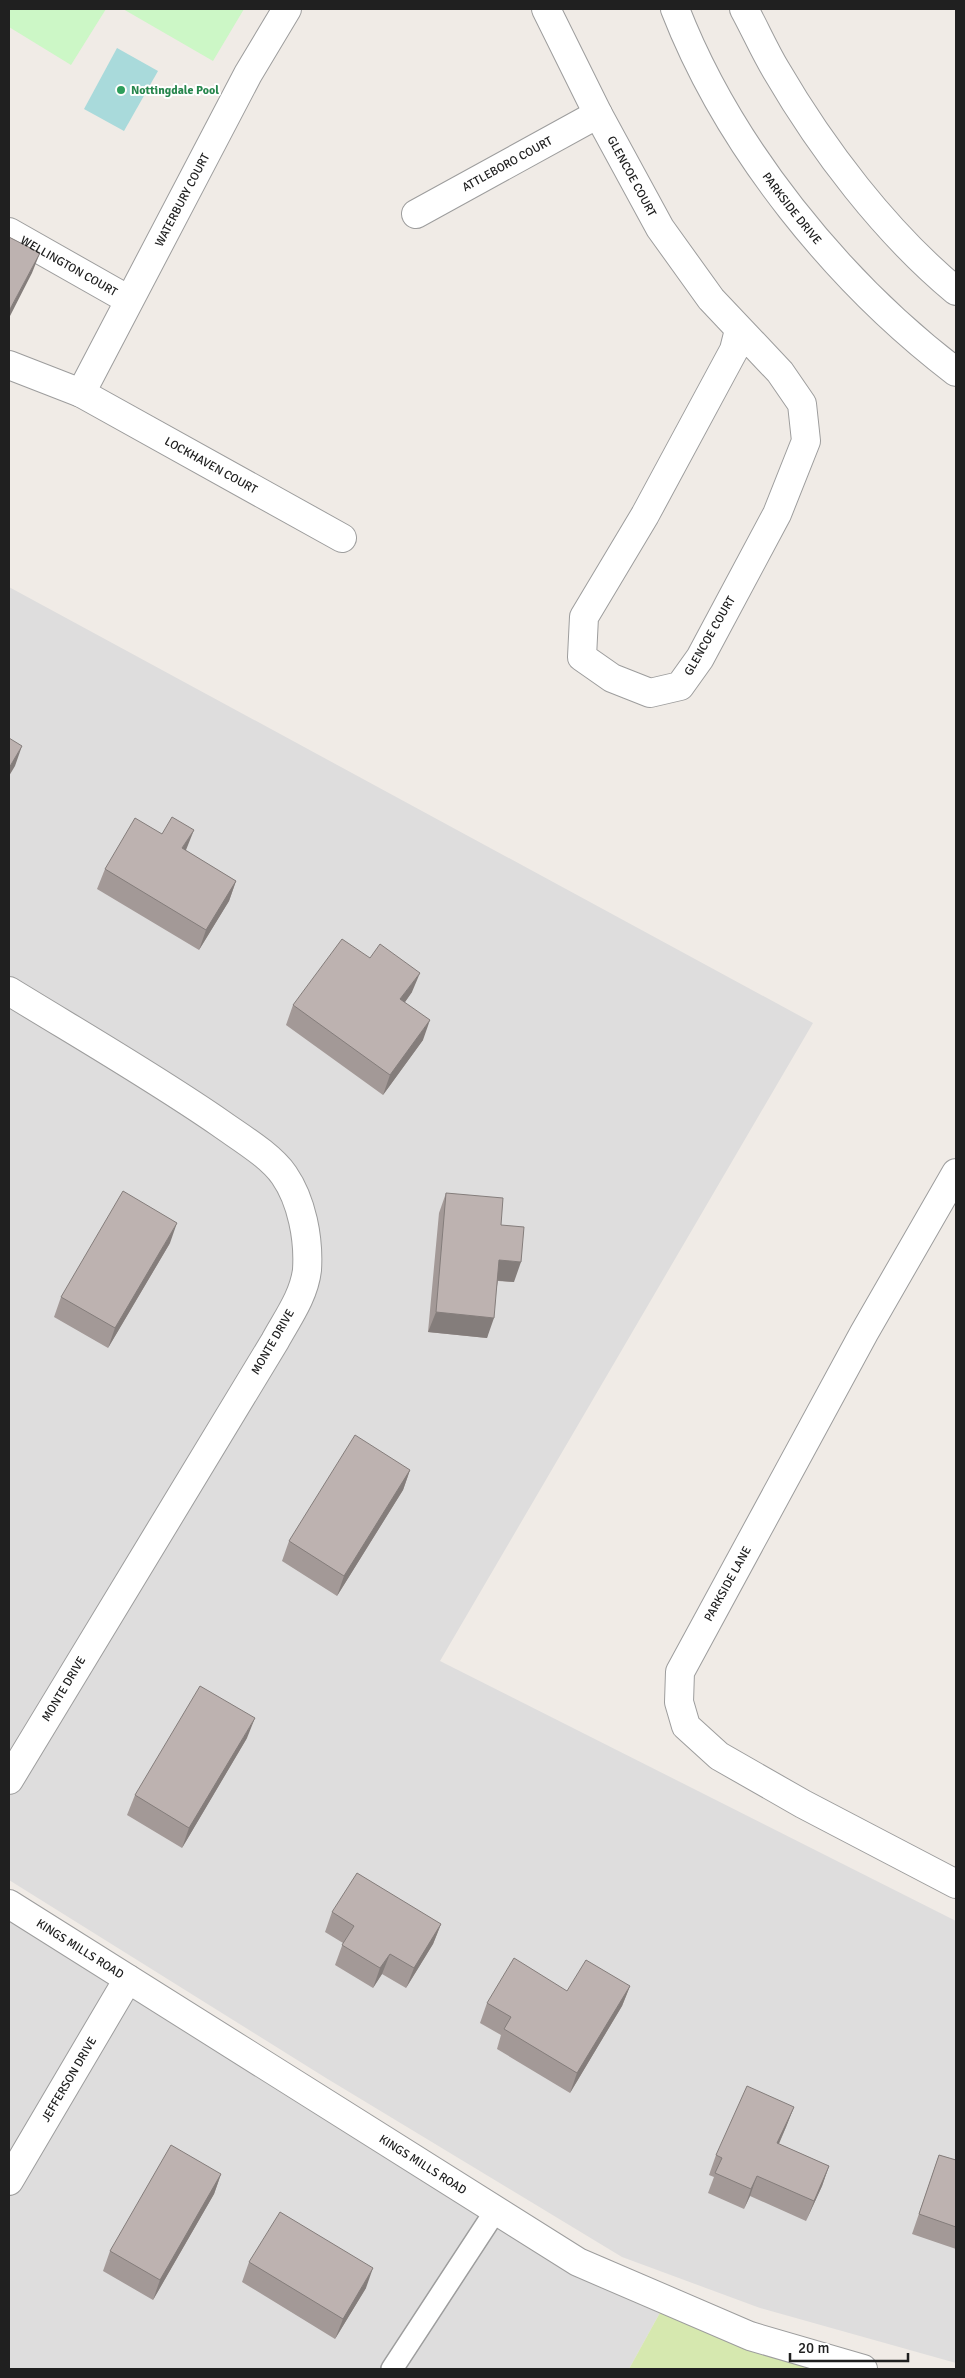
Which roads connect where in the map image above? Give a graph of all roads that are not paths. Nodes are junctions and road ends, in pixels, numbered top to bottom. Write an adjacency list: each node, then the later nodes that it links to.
1 (287, 9): 9 (street, WATERBURY COURT)
2 (546, 9): 5 (street, GLENCOE COURT)
3 (675, 9): 12 (street, PARKSIDE DRIVE)
4 (744, 9): 8 (street)
5 (598, 114): 6 (street, ATTLEBORO COURT); 10 (street, GLENCOE COURT)
6 (416, 214)
7 (9, 232): 9 (street, WELLINGTON COURT)
8 (956, 291)
9 (129, 300): 13 (street, WATERBURY COURT)
10 (739, 330): 10 (street, GLENCOE COURT)
11 (9, 365): 13 (street)
12 (956, 372)
13 (81, 393): 14 (street, LOCKHAVEN COURT)
14 (342, 538)
15 (9, 991): 17 (street, MONTE DRIVE)
16 (956, 1173): 18 (street, PARKSIDE LANE)
17 (9, 1780)
18 (956, 1884)
19 (9, 1904): 20 (street, KINGS MILLS ROAD)
20 (128, 1979): 21 (street, JEFFERSON DRIVE); 22 (street, KINGS MILLS ROAD)
21 (9, 2181)
22 (496, 2210): 23 (lane); 24 (street, KINGS MILLS ROAD)
23 (392, 2369)
24 (863, 2369)

